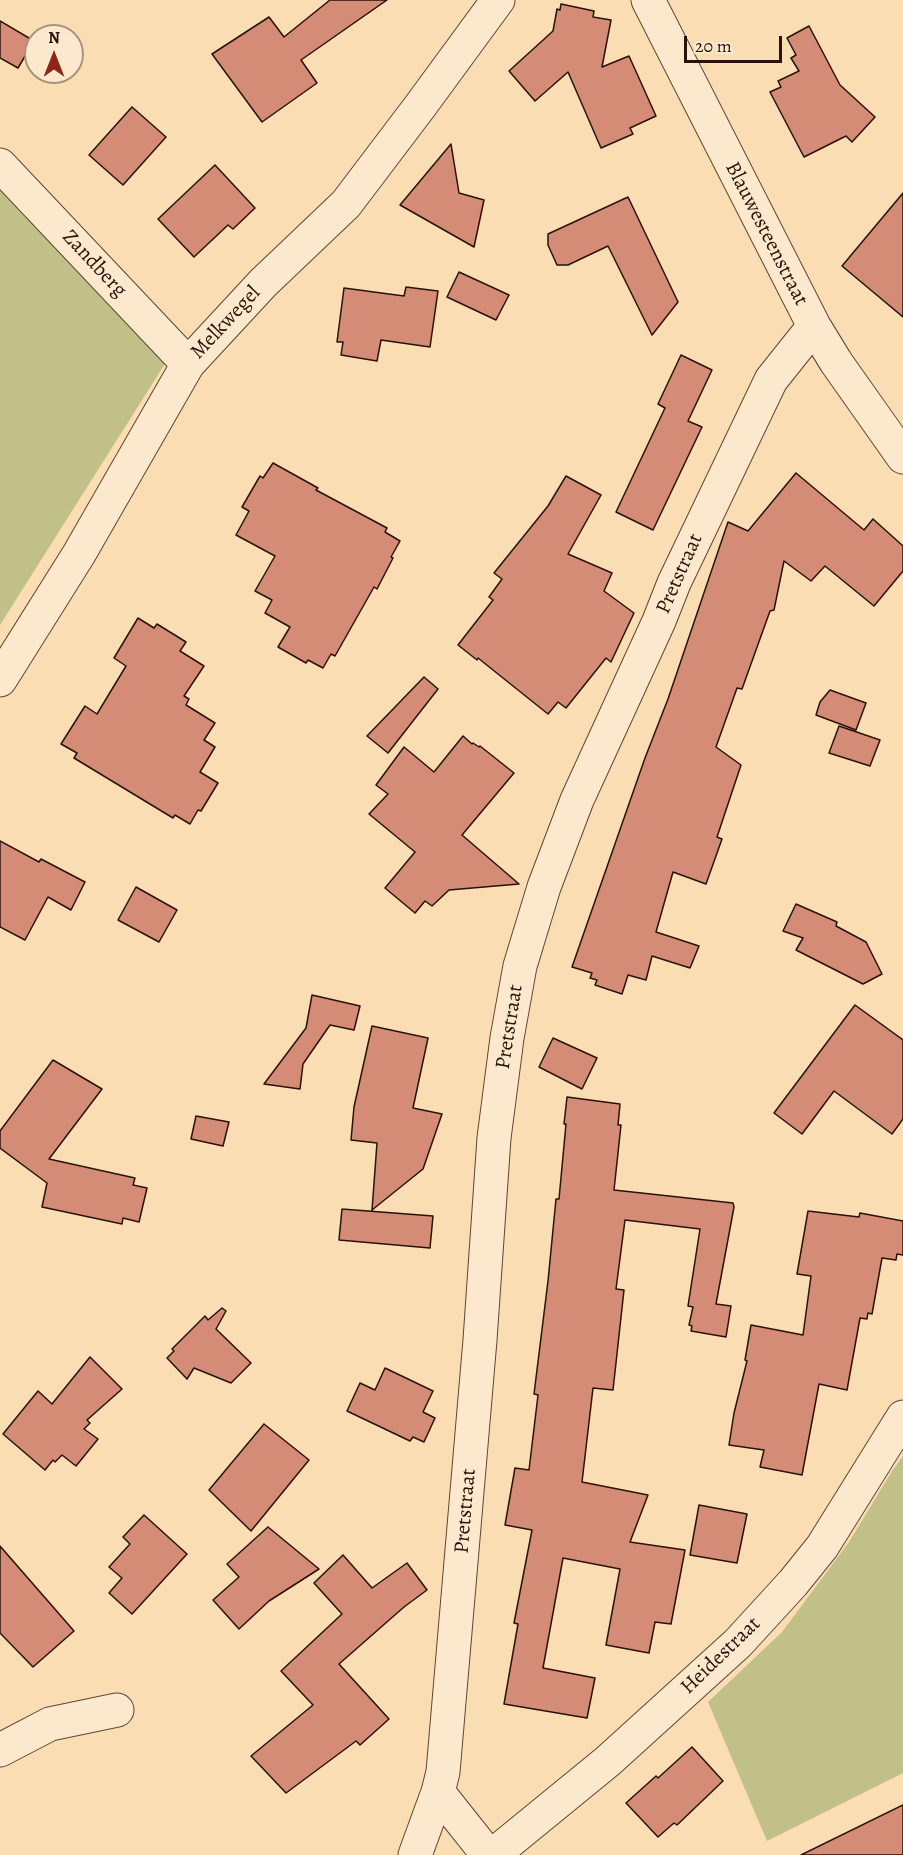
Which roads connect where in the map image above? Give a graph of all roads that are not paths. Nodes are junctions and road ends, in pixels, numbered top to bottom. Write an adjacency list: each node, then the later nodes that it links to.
1 (498, 0): 5 (street, Melkwegel)
2 (648, 0): 4 (street, Blauwesteenstraat)
3 (0, 165): 5 (street, Zandberg)
4 (814, 326): 6 (street, Blauwesteenstraat); 11 (street, Pretstraat)
5 (188, 364): 7 (street, Melkwegel)
6 (903, 457)
7 (0, 680)
8 (903, 1417): 14 (street, Heidestraat)
9 (117, 1710): 10 (street)
10 (0, 1750)
11 (438, 1792): 12 (street, Pretstraat); 13 (street)
12 (415, 1855)
13 (488, 1855)
14 (492, 1855)

